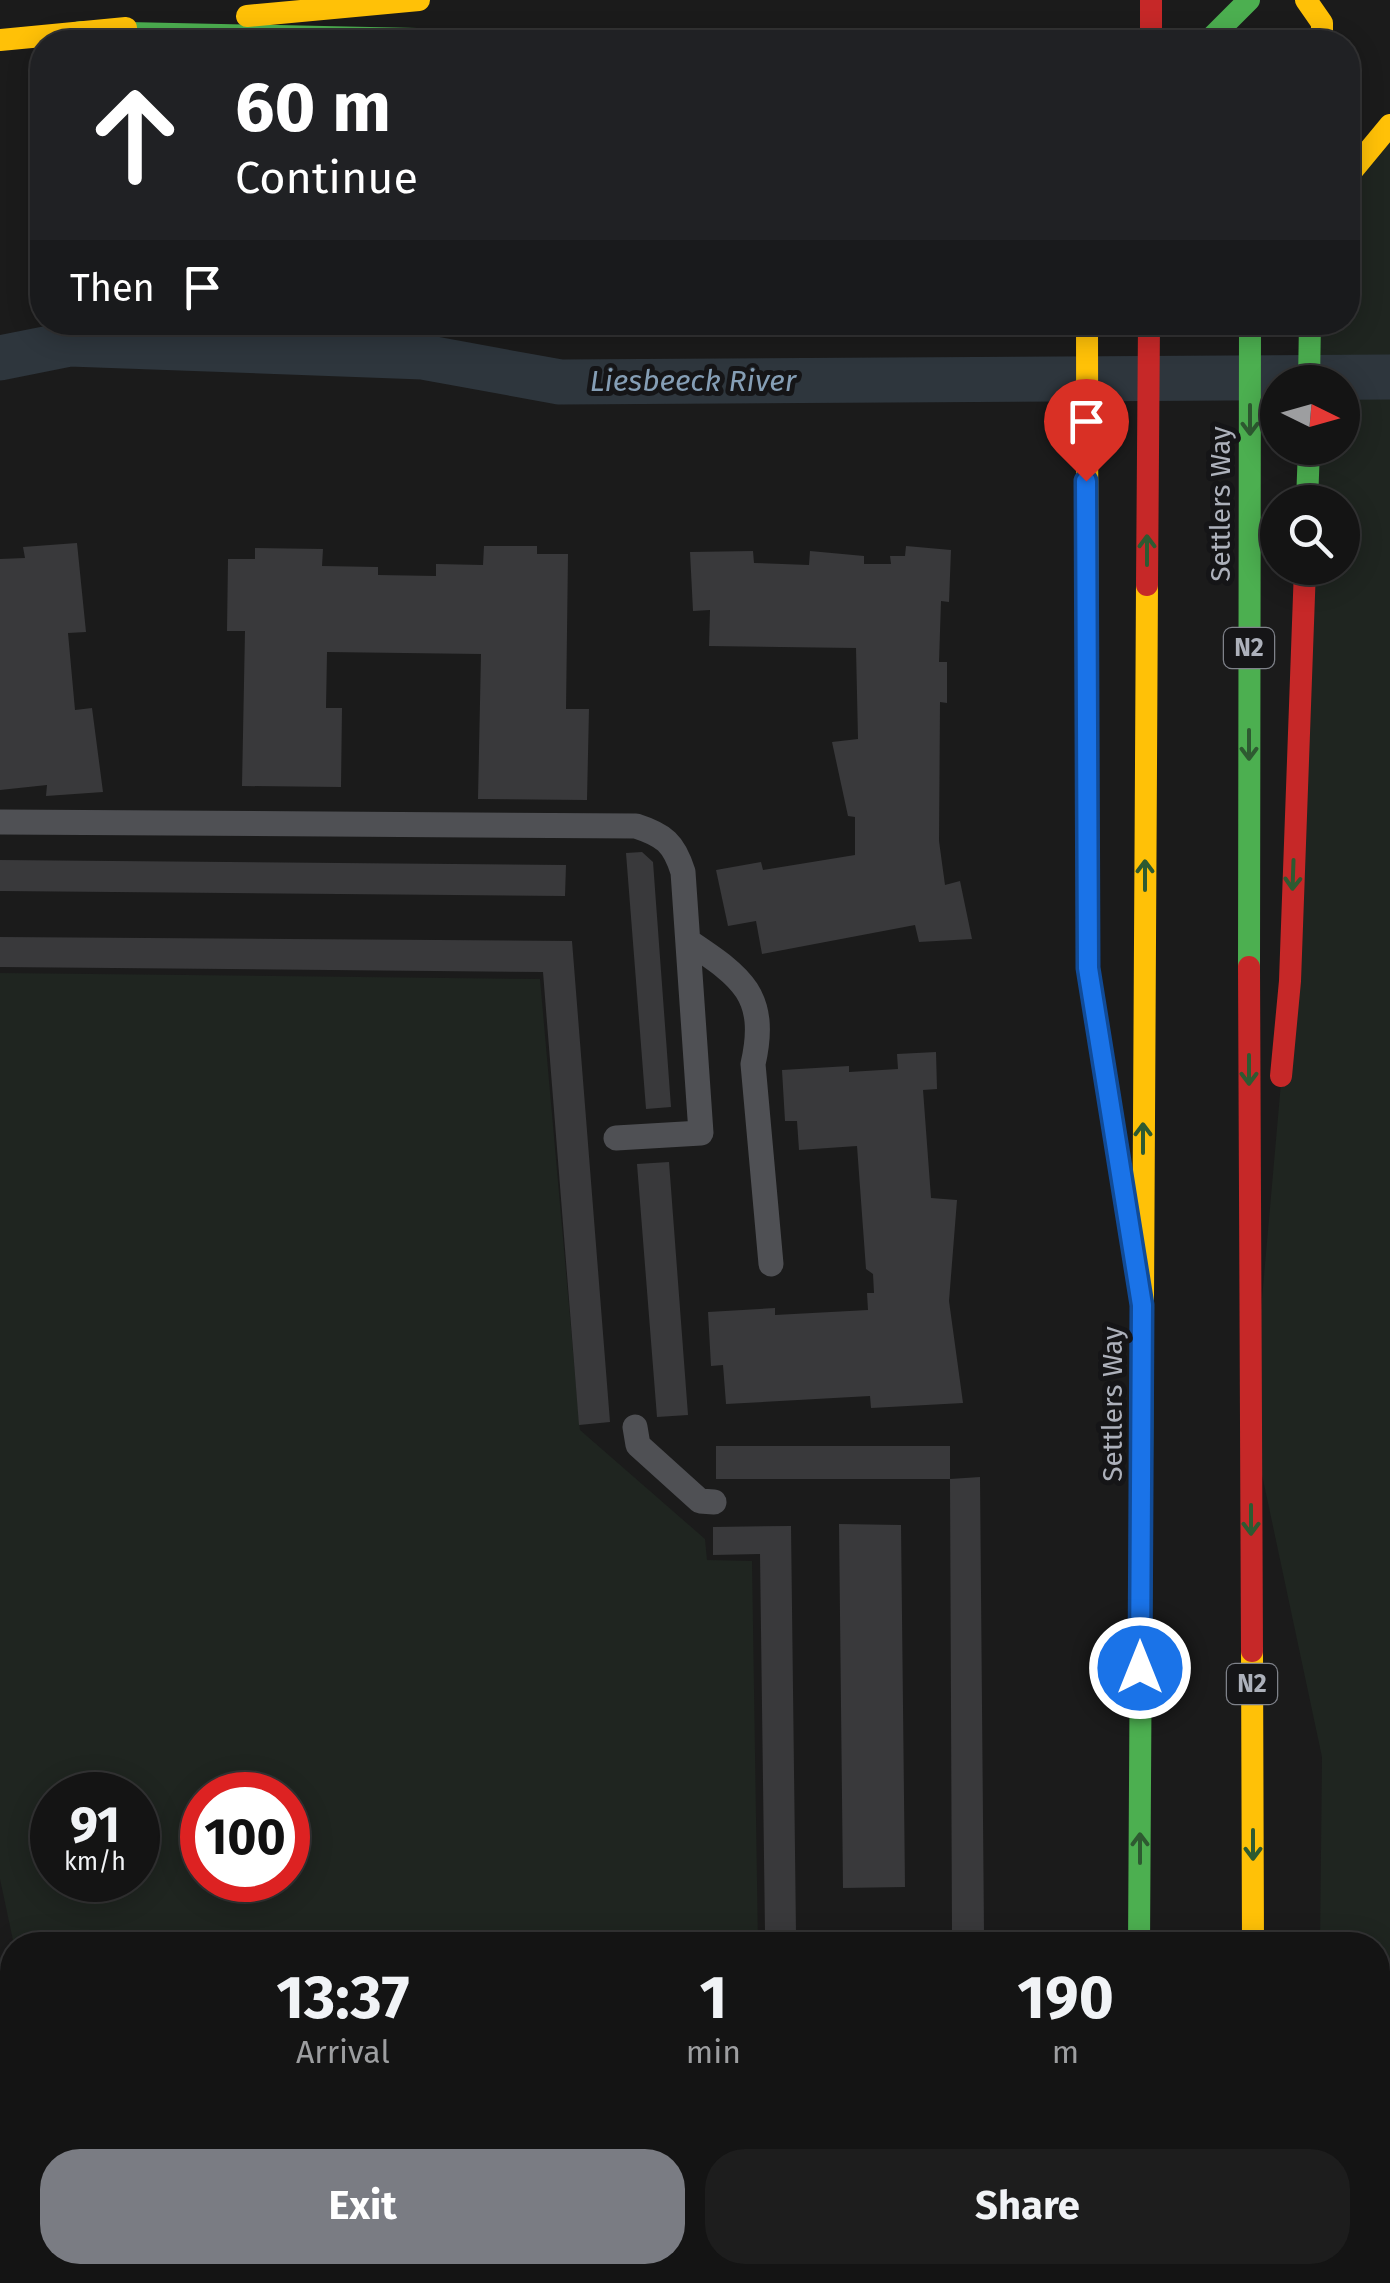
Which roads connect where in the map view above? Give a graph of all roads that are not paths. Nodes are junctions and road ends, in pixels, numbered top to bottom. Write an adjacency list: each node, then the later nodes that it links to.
1 (419, 0): 6 (main road)
2 (1151, 0): 7 (main road)
3 (1250, 0): 5 (main road); 8 (main road)
4 (1306, 0): 9 (main road)
5 (1250, 28)
6 (101, 30)
7 (1151, 30)
8 (1219, 30)
9 (1322, 30)
10 (30, 37): 11 (main road)
11 (0, 40)
12 (1390, 125): 13 (main road)
13 (1360, 162)
14 (1087, 335): 26 (main road)
15 (1149, 335): 26 (main road, Settlers Way, one-way to 15)
16 (1250, 335): 27 (main road, Settlers Way / N2, one-way to 27)
17 (1310, 335): 18 (main road)
18 (1310, 365)
19 (1303, 585): 22 (main road, one-way to 22)
20 (0, 822): 21 (lane)
21 (688, 941): 23 (lane); 25 (lane)
22 (1280, 1096)
23 (616, 1138)
24 (1273, 1173): 27 (main road)
25 (772, 1264)
26 (1142, 1305): 30 (main road, Settlers Way, one-way to 26)
27 (1251, 1423): 31 (main road, Settlers Way / N2, one-way to 31)
28 (635, 1426): 29 (lane)
29 (714, 1502)
30 (1139, 1932)
31 (1253, 1932)

